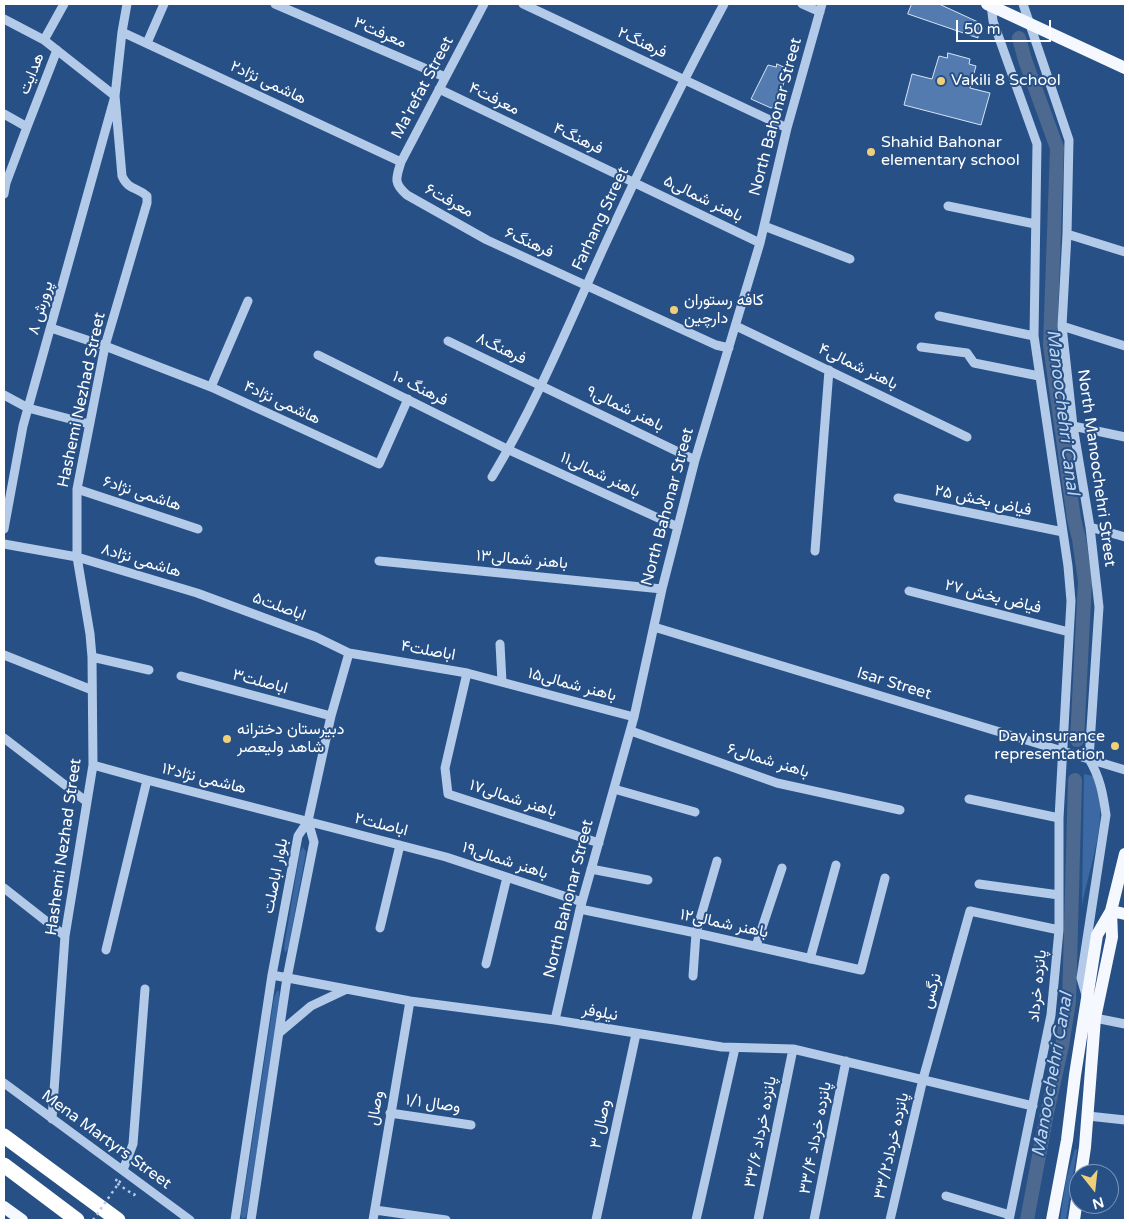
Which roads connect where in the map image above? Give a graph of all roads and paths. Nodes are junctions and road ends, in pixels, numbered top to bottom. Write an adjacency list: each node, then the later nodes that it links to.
1 (64, 4): 15 (street)
2 (128, 4): 14 (street, Hashemi Nezhad Street)
3 (164, 4): 16 (street)
4 (275, 4): 19 (street, معرفت۳)
5 (484, 4): 19 (street, Ma'refat Street)
6 (523, 4): 20 (street, فرهنگ۲)
7 (724, 4): 20 (street, Farhang Street)
8 (802, 4): 11 (street)
9 (990, 4): 13 (main road); 33 (street)
10 (1023, 4): 13 (street, North Manoochehri Street)
11 (821, 8): 25 (street, North Bahonar Street)
12 (4, 19): 15 (street)
13 (1028, 22): 18 (main road); 35 (street, North Manoochehri Street)
14 (122, 32): 16 (street, هاشمی نژاد۲); 22 (street, Hashemi Nezhad Street)
15 (44, 40): 17 (street)
16 (147, 44): 27 (street, هاشمی نژاد۲)
17 (57, 50): 22 (street); 24 (street, هدایت)
18 (1125, 68)
19 (446, 78): 21 (street, Ma'refat Street)
20 (684, 79): 25 (street, فرهنگ۲); 29 (street, Farhang Street)
21 (439, 89): 26 (street, معرفت۴); 27 (street, Ma'refat Street)
22 (115, 96): 45 (street, پرورش ۸); 48 (street, Hashemi Nezhad Street)
23 (4, 114): 24 (street)
24 (26, 127): 28 (street, هدایت)
25 (787, 128): 34 (street, North Bahonar Street)
26 (536, 136): 29 (street, فرهنگ۴)
27 (401, 162): 30 (street, Ma'refat Street)
28 (5, 182): 31 (street, هدایت)
29 (634, 182): 37 (street, باهنر شمالی۵); 40 (street, Farhang Street)
30 (398, 188): 36 (street, معرفت۶)
31 (4, 194)
32 (948, 206): 33 (street)
33 (1035, 224): 46 (street)
34 (764, 226): 37 (street, North Bahonar Street); 39 (street)
35 (1067, 234): 38 (street); 44 (street, North Manoochehri Street)
36 (487, 240): 40 (street, فرهنگ۶)
37 (760, 244): 43 (street, North Bahonar Street)
38 (1125, 252)
39 (850, 259)
40 (586, 286): 51 (street, فرهنگ۶); 55 (street, Farhang Street)
41 (248, 301): 56 (street)
42 (939, 316): 46 (street)
43 (736, 326): 51 (street, North Bahonar Street); 53 (street, باهنر شمالی۴)
44 (1062, 326): 49 (street); 61 (street, North Manoochehri Street)
45 (51, 328): 48 (street, هاشمی نژاد۴); 59 (street, پرورش ۸)
46 (1034, 336): 54 (street)
47 (448, 341): 55 (street, فرهنگ۸)
48 (105, 346): 56 (street, هاشمی نژاد۴); 60 (street, Hashemi Nezhad Street)
49 (1125, 346)
50 (921, 347): 54 (street)
51 (729, 348): 65 (street, North Bahonar Street)
52 (318, 355): 58 (street, فرهنگ ۱۰)
53 (829, 370): 62 (street, باهنر شمالی۴); 76 (street)
54 (1039, 376): 73 (street)
55 (542, 385): 64 (street, Farhang Street); 65 (street, باهنر شمالی۹)
56 (211, 387): 58 (street, هاشمی نژاد۴)
57 (4, 396): 59 (street)
58 (408, 399): 64 (street, فرهنگ ۱۰)
59 (28, 408): 60 (street); 71 (street, پرورش ۸)
60 (90, 424): 67 (street, Hashemi Nezhad Street)
61 (1073, 426): 63 (street); 70 (street, North Manoochehri Street)
62 (967, 437)
63 (1125, 437)
64 (509, 450): 66 (street, Farhang Street); 69 (street, باهنر شمالی۱۱)
65 (694, 460): 69 (street, North Bahonar Street)
66 (492, 477)
67 (77, 489): 72 (street, هاشمی نژاد۶); 77 (street, Hashemi Nezhad Street)
68 (898, 498): 73 (street, فیاض بخش ۲۵)
69 (678, 527): 79 (street, North Bahonar Street)
70 (1090, 527): 74 (street); 98 (street, North Manoochehri Street)
71 (4, 529)
72 (198, 529)
73 (1063, 532): 83 (street)
74 (1125, 537)
75 (4, 544): 77 (street, هاشمی نژاد۸)
76 (815, 551)
77 (77, 557): 81 (street, هاشمی نژاد۸); 87 (street, Hashemi Nezhad Street)
78 (379, 562): 79 (street, باهنر شمالی۱۳)
79 (662, 589): 82 (street, North Bahonar Street)
80 (909, 591): 83 (street, فیاض بخش ۲۷)
81 (197, 594): 85 (street, اباصلت۵)
82 (654, 627): 94 (street, North Bahonar Street); 97 (street, Isar Street)
83 (1069, 632): 97 (street)
84 (500, 644): 91 (street)
85 (349, 653): 89 (street, اباصلت۴); 93 (street)
86 (4, 655): 92 (street)
87 (92, 657): 88 (street); 92 (street, Hashemi Nezhad Street)
88 (150, 670)
89 (467, 674): 91 (street, اباصلت۴); 109 (street, باهنر شمالی۱۷)
90 (181, 676): 93 (street, اباصلت۳)
91 (502, 682): 94 (street, باهنر شمالی۱۵)
92 (92, 690): 99 (street, Hashemi Nezhad Street)
93 (331, 716): 108 (street)
94 (634, 718): 95 (street, North Bahonar Street)
95 (631, 731): 102 (street, North Bahonar Street); 105 (street, باهنر شمالی۶)
96 (4, 738): 104 (street)
97 (1064, 752): 98 (street, Isar Street); 107 (street, پانزده خرداد)
98 (1088, 759): 100 (street, Isar Street); 139 (street)
99 (93, 765): 101 (street, هاشمی نژاد۱۲); 104 (street, Hashemi Nezhad Street)
100 (1125, 770)
101 (147, 780): 108 (street, هاشمی نژاد۱۲); 131 (street)
102 (614, 789): 106 (street); 109 (street, North Bahonar Street)
103 (968, 799): 107 (street)
104 (87, 802): 129 (street, Hashemi Nezhad Street)
105 (900, 810)
106 (696, 812)
107 (1059, 818): 122 (street, پانزده خرداد)
108 (308, 821): 110 (street, اباصلت۲); 134 (street, بلوار اباصلت); 136 (street, بلوار اباصلت)
109 (599, 843): 116 (street, North Bahonar Street)
110 (400, 845): 112 (street, اباصلت۲); 126 (street)
111 (1125, 854): 124 (main road)
112 (446, 857): 117 (street, باهنر شمالی۱۹)
113 (717, 861): 128 (street)
114 (836, 865): 132 (street)
115 (782, 868): 130 (street)
116 (591, 869): 119 (street); 123 (street, North Bahonar Street)
117 (507, 877): 123 (street, باهنر شمالی۱۹); 133 (street)
118 (885, 878): 132 (street, باهنر شمالی۱۲)
119 (648, 880)
120 (979, 884): 122 (street)
121 (4, 888): 129 (street)
122 (1059, 895): 127 (street, پانزده خرداد)
123 (581, 906): 128 (street, باهنر شمالی۱۲); 142 (street, North Bahonar Street)
124 (1111, 911): 125 (main road); 139 (main road); 141 (main road)
125 (1125, 914)
126 (380, 928)
127 (1059, 930): 149 (street, نرگس); 151 (street, پانزده خرداد)
128 (696, 933): 130 (street, باهنر شمالی۱۲); 135 (street)
129 (65, 936): 154 (street, Hashemi Nezhad Street)
130 (756, 946): 132 (street, باهنر شمالی۱۲)
131 (106, 950)
132 (810, 959)
133 (486, 964)
134 (272, 975): 136 (street, نیلوفر); 171 (street, بلوار اباصلت)
135 (693, 976)
136 (287, 978): 137 (street, نیلوفر); 144 (street, بلوار اباصلت)
137 (348, 989): 140 (street, نیلوفر); 144 (street)
138 (145, 990): 160 (street)
139 (1087, 998): 180 (main road)
140 (410, 1000): 142 (street, نیلوفر); 152 (street, وصال)
141 (1096, 1018): 143 (street); 153 (main road)
142 (555, 1020): 145 (street, نیلوفر)
143 (1125, 1024)
144 (279, 1033): 172 (street, بلوار اباصلت)
145 (636, 1034): 146 (street, نیلوفر); 175 (street, وصال ۳)
146 (735, 1048): 147 (street, نیلوفر); 176 (street)
147 (793, 1049): 148 (street, نیلوفر); 177 (street, پانزده خرداد ۳۳/۶)
148 (846, 1062): 149 (street, نیلوفر); 178 (street, پانزده خرداد ۳۳/۴)
149 (922, 1079): 151 (street, نیلوفر); 179 (street, پانزده خرداد۳۳/۲)
150 (4, 1083): 154 (street, Mena Martyrs Street)
151 (1033, 1106): 165 (street, پانزده خرداد)
152 (390, 1113): 156 (street, وصال ۱/۱); 164 (street, وصال)
153 (1088, 1116): 155 (street); 158 (main road)
154 (52, 1119): 160 (street, Mena Martyrs Street)
155 (1125, 1120)
156 (472, 1125)
157 (4, 1136): 169 (highway)
158 (1082, 1164)
159 (4, 1166): 167 (highway)
160 (123, 1170): 170 (street, Mena Martyrs Street)
161 (121, 1180): 168 (path, bridge)
162 (946, 1196): 165 (street)
163 (4, 1208): 166 (main road)
164 (375, 1210): 173 (street, وصال); 174 (street)
165 (1009, 1217)
166 (22, 1220)
167 (76, 1220)
168 (93, 1220)
169 (118, 1220)
170 (190, 1220)
171 (235, 1220)
172 (251, 1220)
173 (373, 1220)
174 (446, 1220)
175 (596, 1220)
176 (696, 1220)
177 (758, 1220)
178 (814, 1220)
179 (890, 1220)
180 (1052, 1220)

